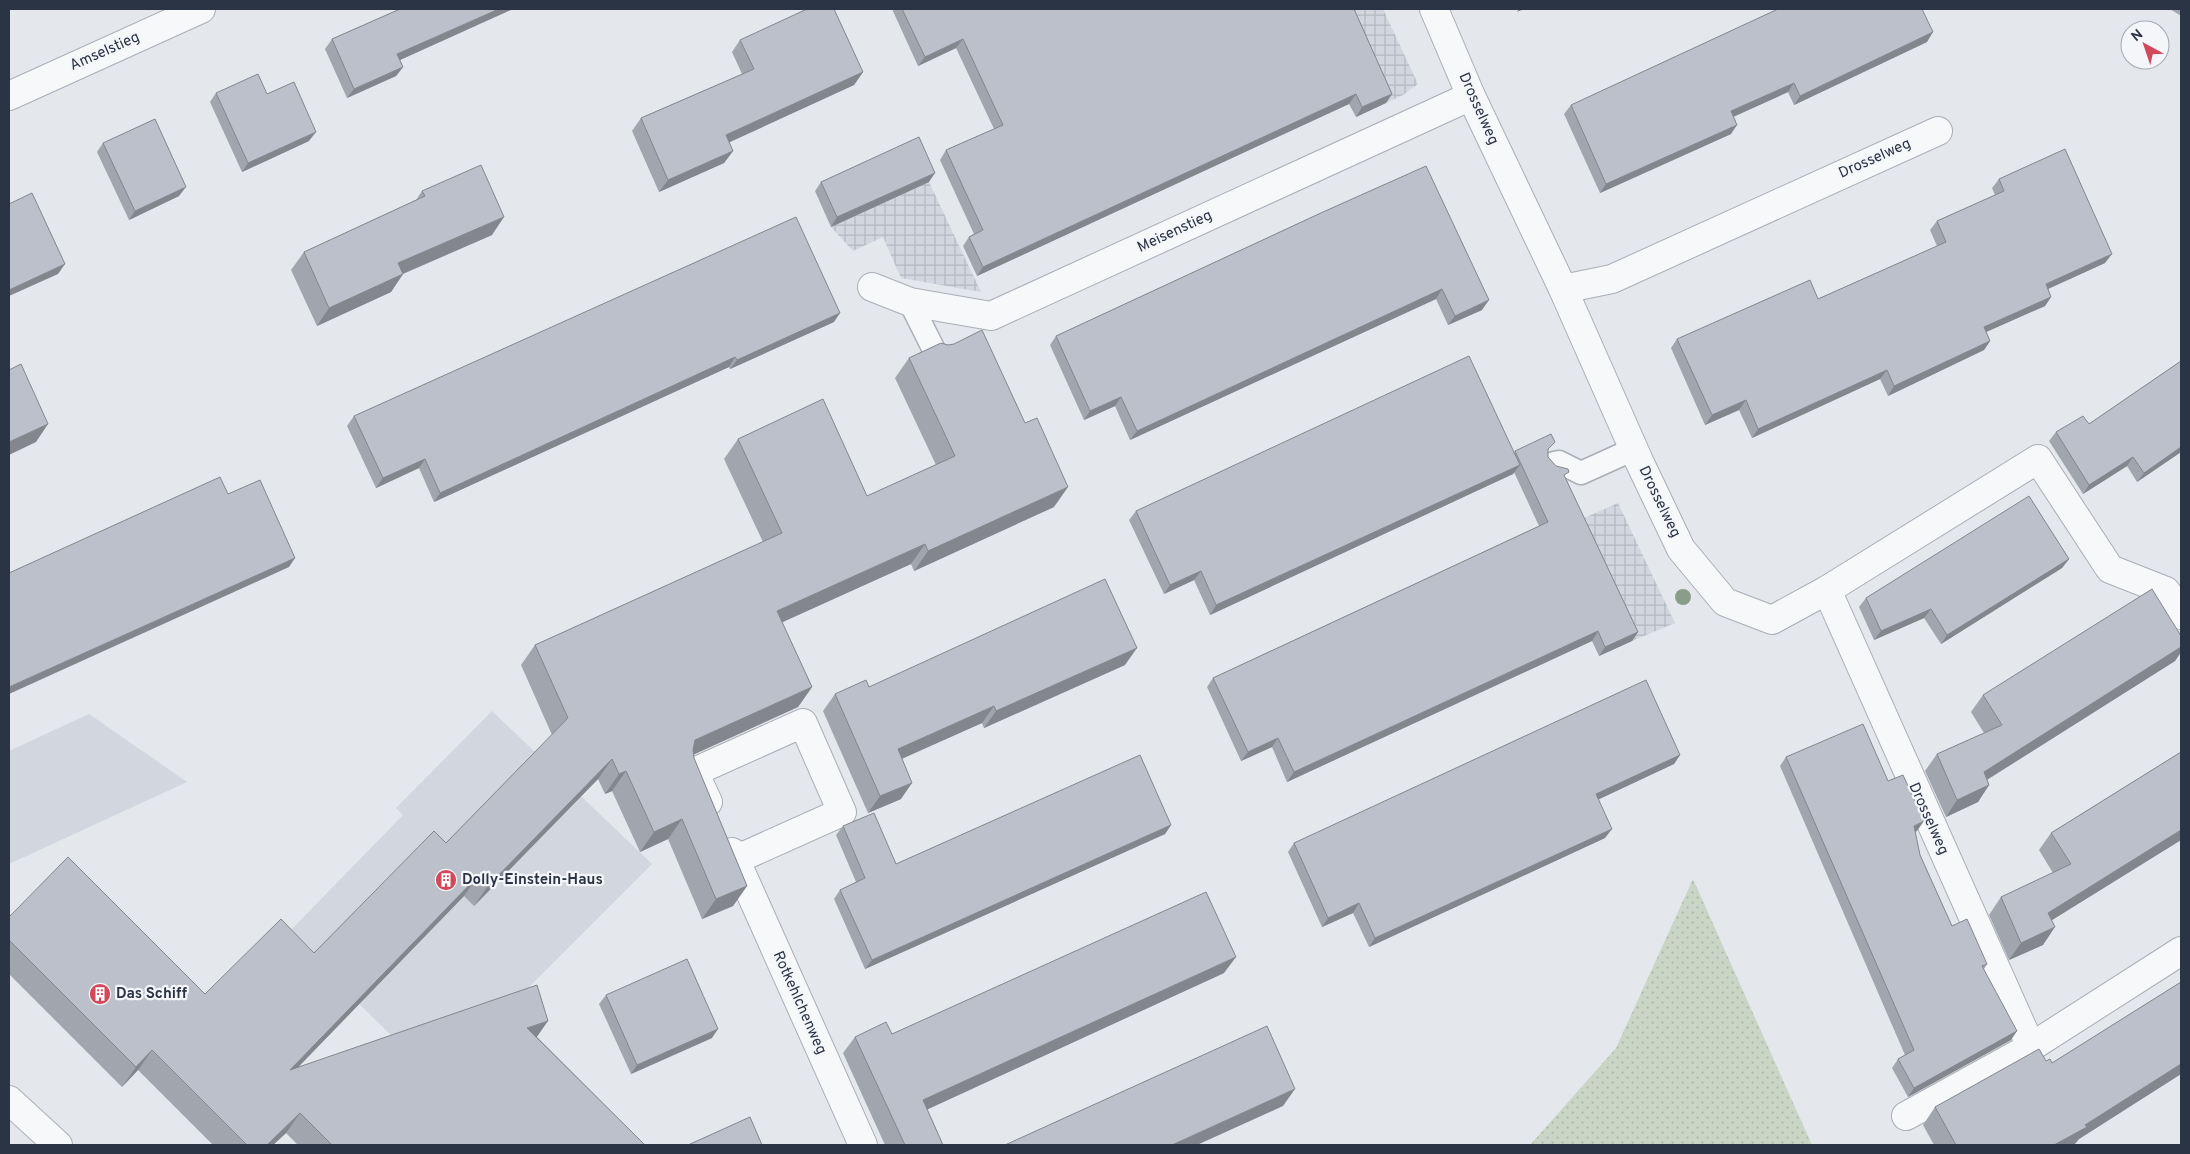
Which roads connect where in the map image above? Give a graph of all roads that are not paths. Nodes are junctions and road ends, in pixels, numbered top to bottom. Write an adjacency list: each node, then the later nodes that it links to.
1 (201, 9): 3 (street, Amselstieg)
2 (1434, 9): 4 (street, Drosselweg)
3 (9, 96)
4 (1471, 96): 7 (street, Drosselweg); 8 (street, Meisenstieg)
5 (1938, 131): 7 (street, Drosselweg)
6 (872, 287): 8 (street, Meisenstieg)
7 (1562, 290): 10 (street, Drosselweg)
8 (910, 302): 9 (lane)
9 (936, 352)
10 (1634, 449): 11 (lane); 12 (street, Drosselweg)
11 (1554, 463)
12 (1827, 590): 13 (street, Drosselweg); 16 (street, Drosselweg)
13 (2181, 615)
14 (735, 860): 14 (street, Rotkehlchenweg); 20 (street, Rotkehlchenweg)
15 (2181, 951): 16 (street)
16 (2031, 1047): 18 (street)
17 (9, 1100): 19 (street)
18 (1906, 1116)
19 (58, 1145)
20 (863, 1145)

